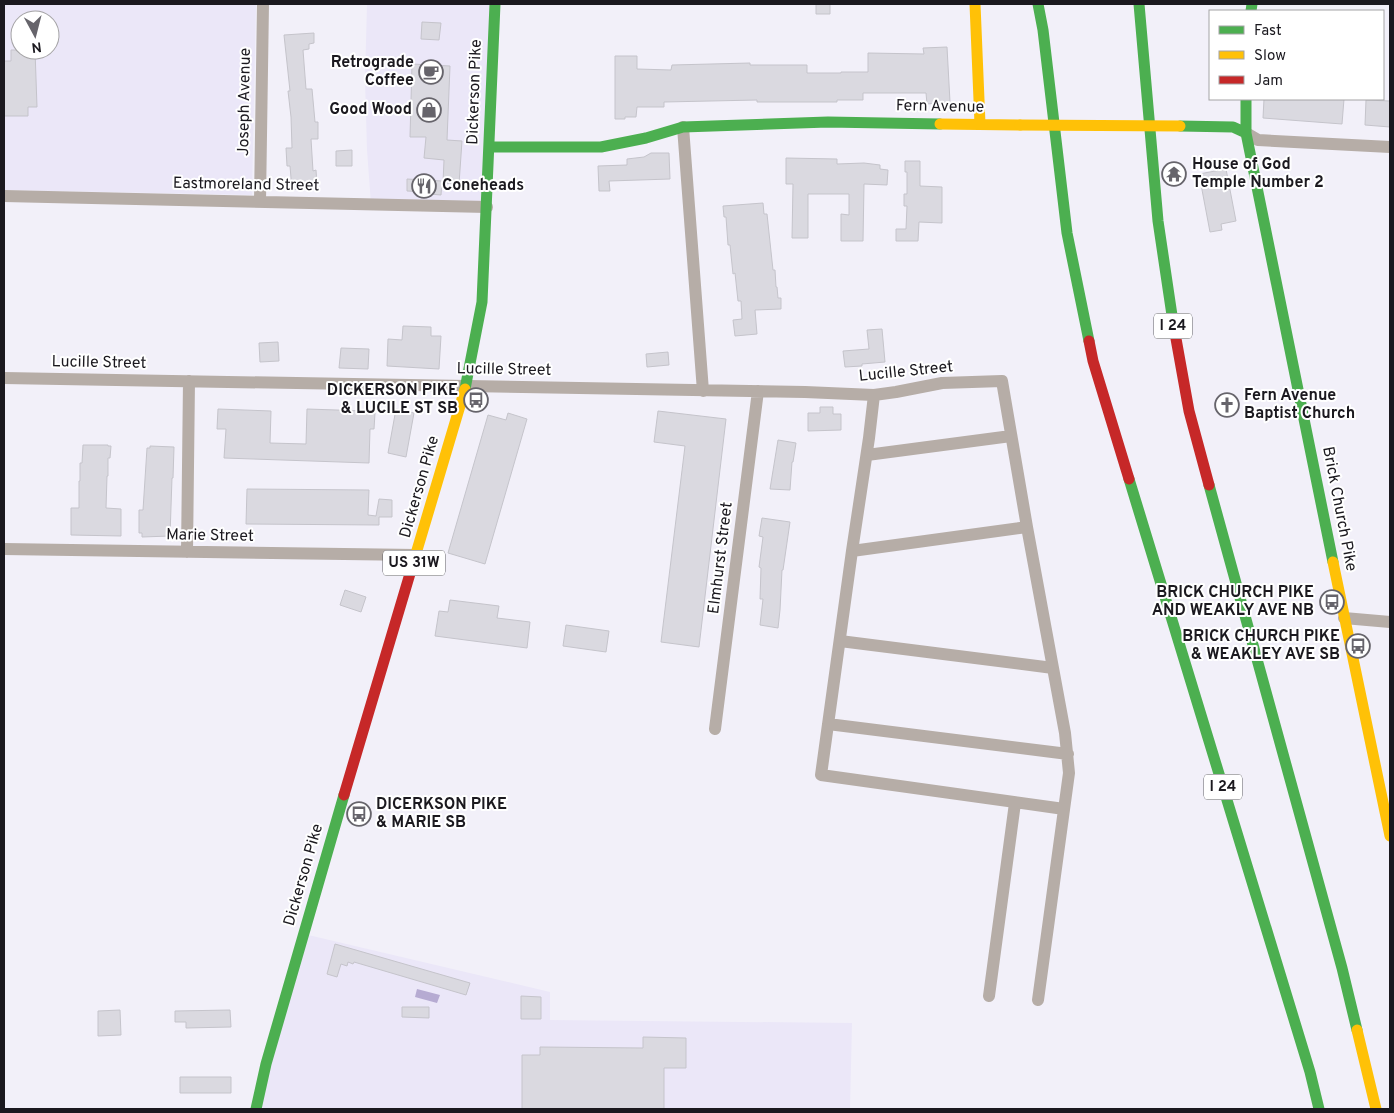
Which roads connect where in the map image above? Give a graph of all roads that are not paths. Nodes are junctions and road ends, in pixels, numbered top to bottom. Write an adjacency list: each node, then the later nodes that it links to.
1 (263, 4): 15 (street, Joseph Avenue)
2 (495, 4): 12 (main road, Dickerson Pike / US 31W)
3 (975, 4): 9 (main road)
4 (1038, 4): 7 (main road, I 24)
5 (1042, 4): 7 (main road)
6 (1139, 4): 44 (main road, I 24)
7 (1043, 30): 43 (main road, I 24)
8 (1246, 100): 11 (main road, Brick Church Pike)
9 (980, 124): 10 (main road, Fern Avenue); 11 (main road, Fern Avenue, bridge)
10 (683, 127): 12 (main road, Fern Avenue); 20 (street)
11 (1246, 133): 13 (street, Fern Avenue); 30 (main road, Brick Church Pike)
12 (489, 147): 16 (main road, Dickerson Pike / US 31W)
13 (1390, 147)
14 (4, 196): 15 (street, Eastmoreland Street)
15 (260, 201): 16 (street, Eastmoreland Street)
16 (487, 207): 19 (main road, Dickerson Pike / US 31W)
17 (4, 378): 18 (street, Lucille Street)
18 (189, 381): 19 (street, Lucille Street); 28 (street)
19 (466, 386): 20 (street, Lucille Street); 29 (main road, Dickerson Pike / US 31W)
20 (703, 391): 21 (street, Lucille Street)
21 (758, 392): 22 (street, Lucille Street); 35 (street, Elmhurst Street)
22 (874, 395): 23 (street, Lucille Street); 24 (street)
23 (1011, 436): 24 (street); 25 (street)
24 (867, 455): 27 (street)
25 (1027, 527): 27 (street); 33 (street)
26 (4, 549): 28 (street, Marie Street)
27 (852, 551): 32 (street)
28 (187, 552): 29 (street, Marie Street)
29 (416, 555): 42 (main road, Dickerson Pike / US 31W)
30 (1344, 618): 31 (street); 39 (main road, Brick Church Pike)
31 (1390, 622)
32 (840, 641): 33 (street); 34 (street)
33 (1053, 668): 36 (street)
34 (828, 724): 36 (street); 37 (street)
35 (715, 728)
36 (1068, 754): 38 (street)
37 (1015, 803): 38 (street); 40 (street)
38 (1064, 809): 41 (street)
39 (1390, 836)
40 (989, 996)
41 (1038, 1000)
42 (256, 1109)
43 (1319, 1109)
44 (1376, 1109)

